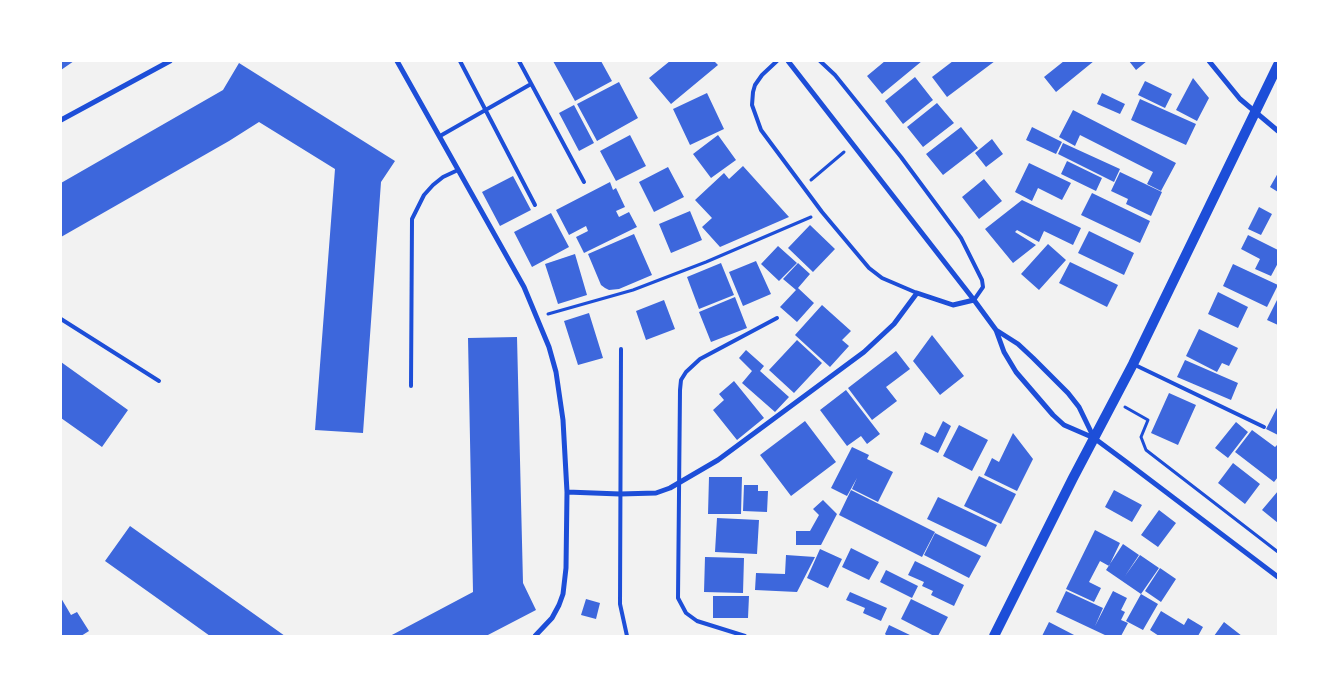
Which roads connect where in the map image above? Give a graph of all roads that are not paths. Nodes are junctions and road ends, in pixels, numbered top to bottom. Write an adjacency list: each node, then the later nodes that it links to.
1 (170, 61): 13 (street)
2 (397, 61): 15 (street)
3 (460, 61): 11 (lane)
4 (519, 61): 10 (lane)
5 (777, 61): 19 (lane)
6 (788, 61): 20 (street)
7 (820, 61): 20 (lane)
8 (1209, 61): 12 (street)
9 (1278, 65): 12 (main road)
10 (531, 84): 11 (lane); 17 (lane)
11 (485, 109): 15 (lane); 18 (lane)
12 (1254, 112): 14 (street); 25 (main road)
13 (61, 120)
14 (1278, 131)
15 (440, 136): 16 (street)
16 (458, 170): 27 (lane); 31 (street)
17 (584, 182)
18 (535, 206)
19 (917, 293): 20 (street); 30 (street)
20 (974, 300): 23 (street)
21 (777, 318): 30 (lane)
22 (61, 319): 26 (lane)
23 (996, 330): 29 (street); 29 (street)
24 (621, 349): 32 (lane)
25 (1132, 364): 28 (lane); 29 (main road)
26 (159, 381)
27 (411, 386)
28 (1264, 427)
29 (1094, 438): 33 (street); 37 (main road)
30 (679, 483): 32 (street); 36 (lane)
31 (567, 492): 32 (street); 34 (street)
32 (620, 494): 35 (lane)
33 (1278, 577)
34 (534, 636)
35 (627, 636)
36 (745, 636)
37 (994, 636)

